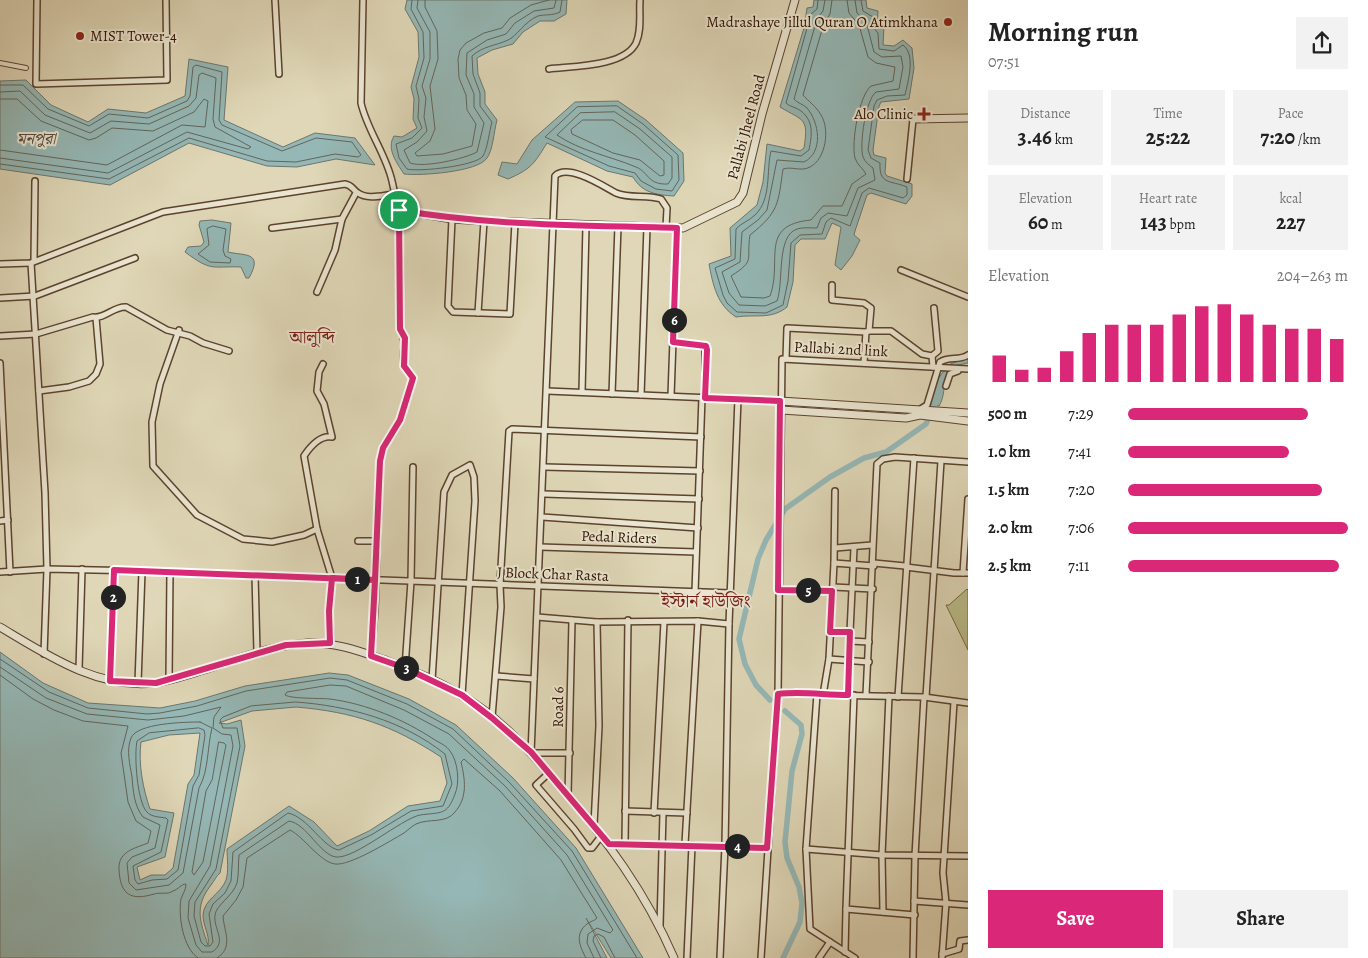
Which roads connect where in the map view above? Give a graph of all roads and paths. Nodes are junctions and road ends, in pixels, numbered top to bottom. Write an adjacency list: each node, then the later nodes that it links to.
1 (37, 0): 2 (street)
2 (166, 0)
3 (275, 0): 10 (street)
4 (363, 0): 16 (street)
5 (640, 0): 9 (street)
6 (795, 0): 28 (street, Pallabi Jheel Road)
7 (0, 63): 8 (street)
8 (26, 68)
9 (549, 69)
10 (279, 74)
11 (968, 118): 12 (street)
12 (913, 119): 13 (street)
13 (907, 179)
14 (35, 182): 30 (street)
15 (356, 193): 16 (street); 18 (street); 30 (street)
16 (395, 194): 17 (street)
17 (399, 210): 19 (street); 94 (street)
18 (342, 219): 26 (street); 34 (street)
19 (452, 219): 20 (street); 40 (street)
20 (484, 222): 21 (street); 40 (street)
21 (515, 223): 22 (street); 40 (street)
22 (552, 226): 23 (street); 27 (street); 59 (street)
23 (586, 226): 24 (street); 60 (street)
24 (618, 226): 25 (street); 61 (street)
25 (647, 227): 27 (street); 62 (street)
26 (272, 228)
27 (666, 228): 28 (street)
28 (680, 228): 46 (street)
29 (135, 258): 35 (street)
30 (32, 262): 31 (street); 35 (street)
31 (0, 264)
32 (901, 270): 36 (street)
33 (832, 285): 43 (street)
34 (316, 292)
35 (35, 296): 37 (street); 44 (street)
36 (967, 297): 38 (street)
37 (0, 298)
38 (968, 304)
39 (934, 308): 48 (street)
40 (478, 313)
41 (96, 318): 42 (street); 44 (street); 58 (street)
42 (178, 331): 47 (street); 92 (street)
43 (867, 331): 48 (street); 50 (street); 52 (street)
44 (36, 334): 45 (street); 58 (street)
45 (0, 336)
46 (673, 342): 63 (street); 64 (street)
47 (229, 351)
48 (932, 356): 54 (street)
49 (965, 357): 54 (street); 55 (street)
50 (786, 359): 52 (street, Pallabi 2nd link); 67 (street, Pallabi 2nd link)
51 (0, 363): 56 (street)
52 (864, 363): 54 (street, Pallabi 2nd link)
53 (323, 364): 92 (street)
54 (936, 367): 55 (street, Pallabi 2nd link); 69 (street)
55 (966, 368): 57 (street)
56 (0, 371): 66 (street)
57 (946, 386)
58 (39, 391): 104 (street)
59 (547, 391): 60 (street); 74 (street)
60 (582, 392): 61 (street)
61 (612, 394): 62 (street)
62 (641, 395): 63 (street)
63 (671, 396): 64 (street)
64 (704, 397): 65 (street); 75 (street)
65 (738, 399): 67 (street); 126 (street)
66 (1, 400): 73 (street)
67 (780, 401): 68 (street, Pallabi 2nd link); 69 (street)
68 (781, 410): 69 (street); 124 (street, Pallabi 2nd link)
69 (921, 412): 71 (street)
70 (968, 413): 71 (street)
71 (938, 414): 72 (street)
72 (968, 420)
73 (2, 427): 78 (street)
74 (545, 429): 75 (street); 81 (street); 119 (street)
75 (701, 436): 82 (street)
76 (914, 458): 77 (street); 95 (street); 103 (street)
77 (941, 460): 79 (street); 108 (street)
78 (2, 461): 83 (street)
79 (968, 462)
80 (413, 467): 116 (street)
81 (544, 467): 82 (street); 85 (street)
82 (700, 470): 86 (street)
83 (3, 489): 89 (street)
84 (834, 490): 97 (street)
85 (544, 494): 86 (street); 88 (street)
86 (698, 499): 91 (street)
87 (968, 499): 112 (street)
88 (542, 517): 91 (street); 96 (street)
89 (8, 520): 90 (street); 110 (street)
90 (0, 521)
91 (698, 528): 99 (street)
92 (317, 529): 114 (street)
93 (358, 541): 94 (street)
94 (377, 541): 115 (street)
95 (872, 545): 98 (street); 102 (street)
96 (540, 547): 99 (street, Pedal Riders); 120 (street)
97 (835, 548): 98 (street); 100 (street)
98 (854, 548): 101 (street)
99 (696, 552): 125 (street)
100 (834, 563): 101 (street); 122 (street)
101 (853, 565): 102 (street); 121 (street)
102 (874, 565): 103 (street); 123 (street)
103 (906, 567): 108 (street); 161 (street)
104 (47, 569): 105 (street, J Block Char Rasta); 110 (street, J Block Char Rasta); 141 (street)
105 (82, 569): 106 (street, J Block Char Rasta); 147 (street)
106 (114, 570): 107 (street, J Block Char Rasta); 152 (street)
107 (142, 571): 111 (street, J Block Char Rasta); 153 (street)
108 (934, 571): 112 (street); 162 (street)
109 (0, 572): 110 (street, J Block Char Rasta)
110 (10, 572)
111 (170, 572): 113 (street, J Block Char Rasta); 150 (street)
112 (966, 573)
113 (255, 575): 114 (street, J Block Char Rasta); 140 (street)
114 (332, 578): 115 (street, J Block Char Rasta); 139 (street)
115 (375, 580): 116 (street, J Block Char Rasta); 142 (street)
116 (411, 581): 117 (street, J Block Char Rasta); 146 (street)
117 (439, 582): 118 (street, J Block Char Rasta); 118 (street); 151 (street)
118 (470, 583): 119 (street, J Block Char Rasta); 156 (street)
119 (500, 584): 120 (street, J Block Char Rasta); 148 (street)
120 (539, 586): 125 (street, J Block Char Rasta); 127 (street)
121 (852, 588): 122 (street); 123 (street); 136 (street)
122 (833, 589): 124 (street); 135 (street)
123 (873, 589): 138 (street)
124 (778, 590): 154 (street, Pallabi 2nd link)
125 (695, 592): 126 (street, J Block Char Rasta)
126 (730, 593): 133 (street)
127 (536, 617): 128 (street); 149 (street)
128 (572, 620): 131 (street); 167 (street, Road 6)
129 (628, 620): 131 (street); 132 (street); 170 (street)
130 (698, 621): 132 (street); 133 (street); 173 (street)
131 (597, 622): 174 (street)
132 (664, 622): 171 (street)
133 (729, 624): 181 (street)
134 (0, 627): 141 (street)
135 (830, 632): 136 (street); 143 (street)
136 (850, 632): 137 (street)
137 (850, 641): 138 (street); 144 (street)
138 (869, 642): 145 (street)
139 (330, 643): 140 (street); 142 (street)
140 (257, 652): 150 (street)
141 (44, 654): 147 (street)
142 (371, 656): 146 (street)
143 (829, 659): 144 (street); 159 (street)
144 (850, 660): 145 (street); 157 (street)
145 (869, 662): 158 (street)
146 (405, 668): 151 (street)
147 (79, 670): 152 (street)
148 (496, 676): 149 (street); 165 (street)
149 (534, 679): 166 (street)
150 (169, 680): 153 (street)
151 (432, 680): 156 (street)
152 (110, 681): 153 (street)
153 (138, 683)
154 (778, 694): 155 (street); 182 (street, Pallabi 2nd link)
155 (817, 694): 159 (street); 183 (street)
156 (462, 695): 165 (street)
157 (851, 695): 158 (street); 159 (street); 184 (street)
158 (866, 695): 160 (street)
159 (823, 696)
160 (889, 696): 161 (street); 186 (street)
161 (898, 697): 162 (street)
162 (925, 697): 163 (street); 187 (street)
163 (954, 702): 164 (street); 185 (street)
164 (968, 703)
165 (492, 718): 166 (street)
166 (531, 752): 167 (street); 168 (street)
167 (570, 753): 169 (street, Road 6)
168 (549, 773): 169 (street); 175 (street)
169 (568, 795): 174 (street)
170 (626, 811): 171 (street); 177 (street)
171 (654, 813): 172 (street)
172 (663, 813): 173 (street); 178 (street)
173 (687, 813): 179 (street)
174 (594, 825): 175 (street)
175 (602, 834): 176 (street)
176 (609, 844): 177 (street); 195 (street)
177 (625, 844): 178 (street)
178 (662, 844): 179 (street); 195 (street)
179 (685, 844): 180 (street)
180 (692, 845): 181 (street); 203 (street)
181 (725, 846): 182 (street); 204 (street)
182 (767, 848): 205 (street, Pallabi 2nd link)
183 (806, 849): 184 (street); 197 (street)
184 (849, 853): 186 (street); 192 (street)
185 (945, 854): 187 (street); 188 (street); 190 (street)
186 (882, 855): 187 (street); 193 (street)
187 (915, 856): 189 (street)
188 (968, 856)
189 (914, 901): 190 (street); 194 (street)
190 (946, 903): 191 (street); 201 (street)
191 (968, 905)
192 (846, 909): 193 (street); 200 (street)
193 (883, 912): 194 (street)
194 (915, 915): 208 (street)
195 (660, 925): 202 (street)
196 (968, 940): 198 (street)
197 (830, 942): 200 (street); 206 (street)
198 (960, 942): 199 (street); 201 (street)
199 (968, 945)
200 (845, 952): 207 (street)
201 (942, 956)
202 (674, 958)
203 (686, 958)
204 (720, 958)
205 (760, 958)
206 (819, 958)
207 (855, 958)
208 (913, 958)

